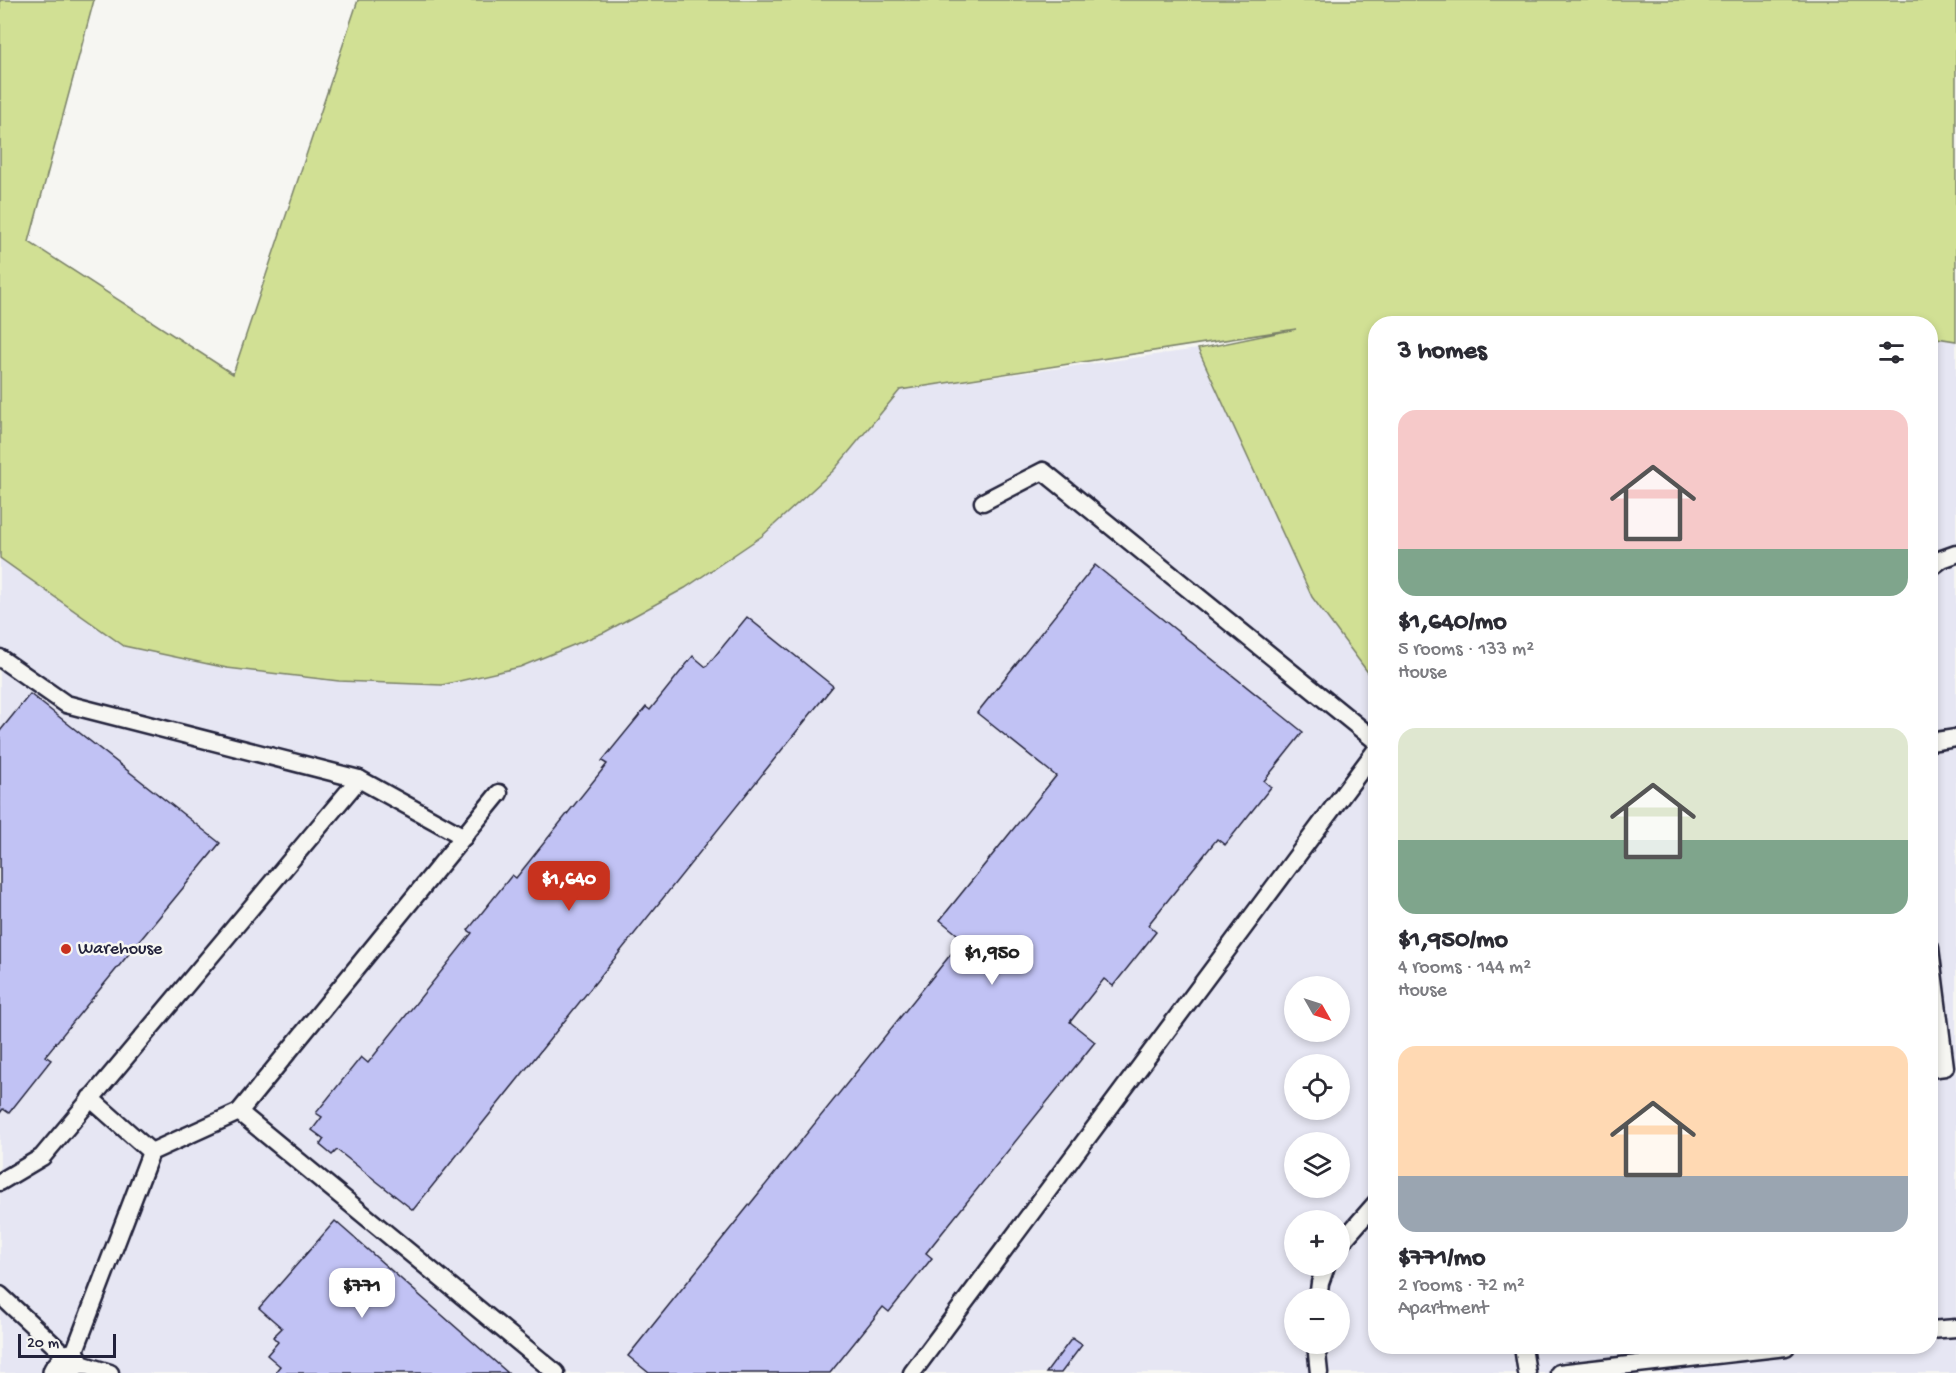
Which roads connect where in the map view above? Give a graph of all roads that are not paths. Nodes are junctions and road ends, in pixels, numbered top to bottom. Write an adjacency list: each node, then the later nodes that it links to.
1 (983, 502): 5 (lane)
2 (1956, 554): 3 (lane)
3 (1938, 562)
4 (0, 658): 9 (lane)
5 (1368, 735)
6 (1956, 738): 7 (lane)
7 (1938, 741)
8 (1368, 761): 30 (lane)
9 (359, 779): 11 (lane); 15 (lane)
10 (499, 793): 11 (lane)
11 (464, 837): 16 (lane)
12 (1938, 985): 13 (lane)
13 (1948, 1032): 14 (lane)
14 (1938, 1068)
15 (90, 1098): 17 (lane); 18 (lane)
16 (239, 1112): 17 (lane); 29 (lane)
17 (150, 1152): 27 (lane)
18 (0, 1182)
19 (1368, 1212): 20 (lane)
20 (1350, 1233)
21 (0, 1295): 27 (lane)
22 (1956, 1328): 23 (lane)
23 (1938, 1329)
24 (1317, 1354): 31 (lane)
25 (1524, 1354): 32 (lane)
26 (1725, 1354): 33 (lane)
27 (65, 1367): 28 (lane)
28 (110, 1373)
29 (556, 1373)
30 (912, 1373)
31 (1319, 1373)
32 (1527, 1373)
33 (1559, 1373)

